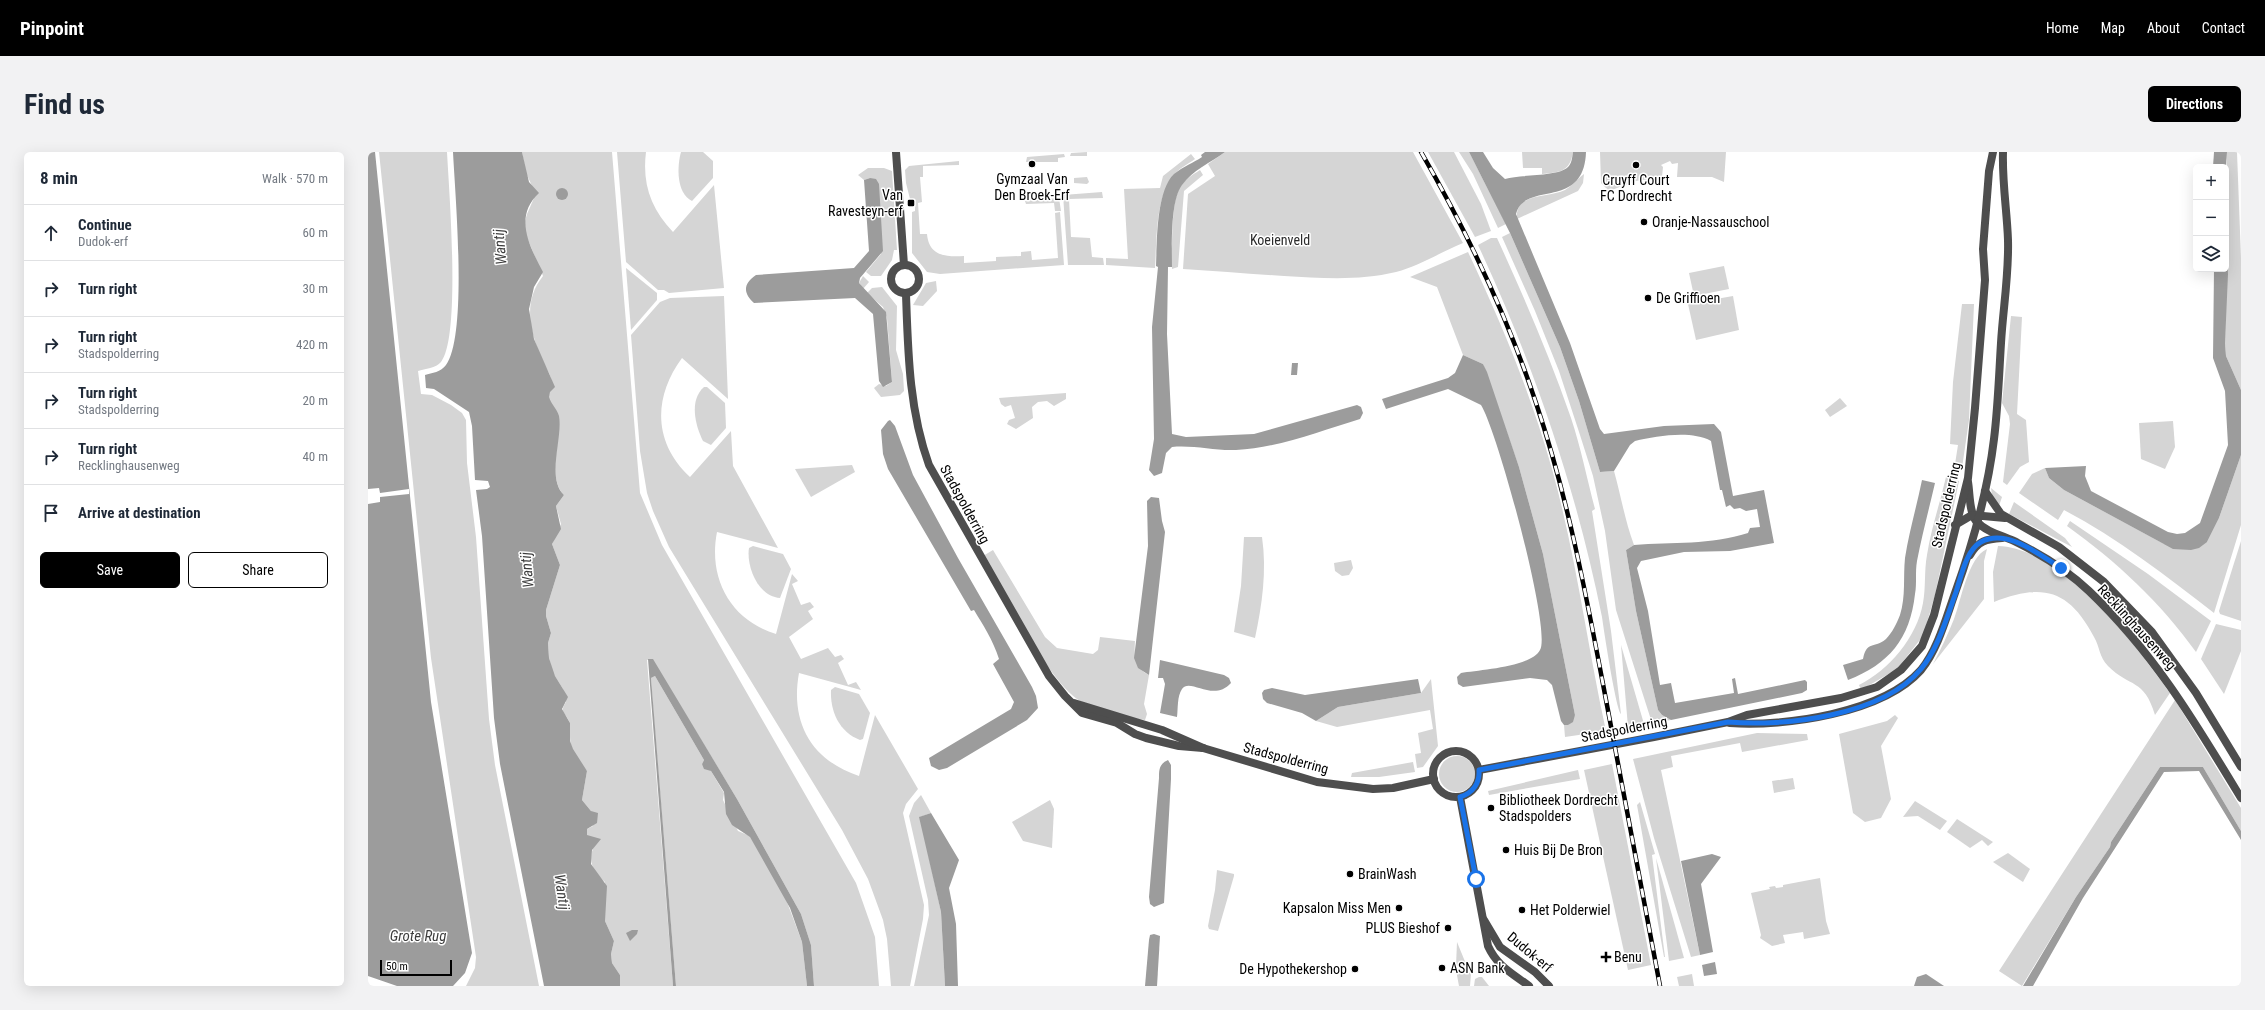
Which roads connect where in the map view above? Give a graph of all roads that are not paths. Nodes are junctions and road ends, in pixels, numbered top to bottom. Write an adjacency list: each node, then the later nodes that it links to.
1 (896, 152): 4 (street)
2 (1993, 152): 6 (street, Stadspolderring)
3 (2003, 152): 7 (street, Stadspolderring)
4 (904, 265): 5 (street); 5 (street)
5 (906, 294): 13 (street, Stadspolderring)
6 (1968, 478): 8 (street); 10 (street, Stadspolderring)
7 (1985, 491): 8 (street, Stadspolderring); 9 (street, Recklinghausenweg)
8 (1976, 517): 9 (street, Recklinghausenweg); 10 (street); 11 (street, Recklinghausenweg); 12 (street, Stadspolderring)
9 (2010, 519): 16 (street, Recklinghausenweg)
10 (1955, 525): 14 (street, Stadspolderring)
11 (2004, 538): 12 (street, Stadspolderring); 20 (street, Recklinghausenweg)
12 (1967, 560): 14 (street, Stadspolderring)
13 (1070, 702): 15 (street, Stadspolderring); 15 (street, Stadspolderring)
14 (1728, 722): 17 (street, Stadspolderring)
15 (1203, 748): 18 (street, Stadspolderring)
16 (2241, 767)
17 (1479, 770): 18 (street); 19 (street)
18 (1434, 779): 19 (street)
19 (1460, 797): 21 (street, Dudok-erf)
20 (2241, 798)
21 (1483, 918): 22 (street, Dudok-erf); 23 (street, Dudok-erf)
22 (1529, 986)
23 (1549, 986)

